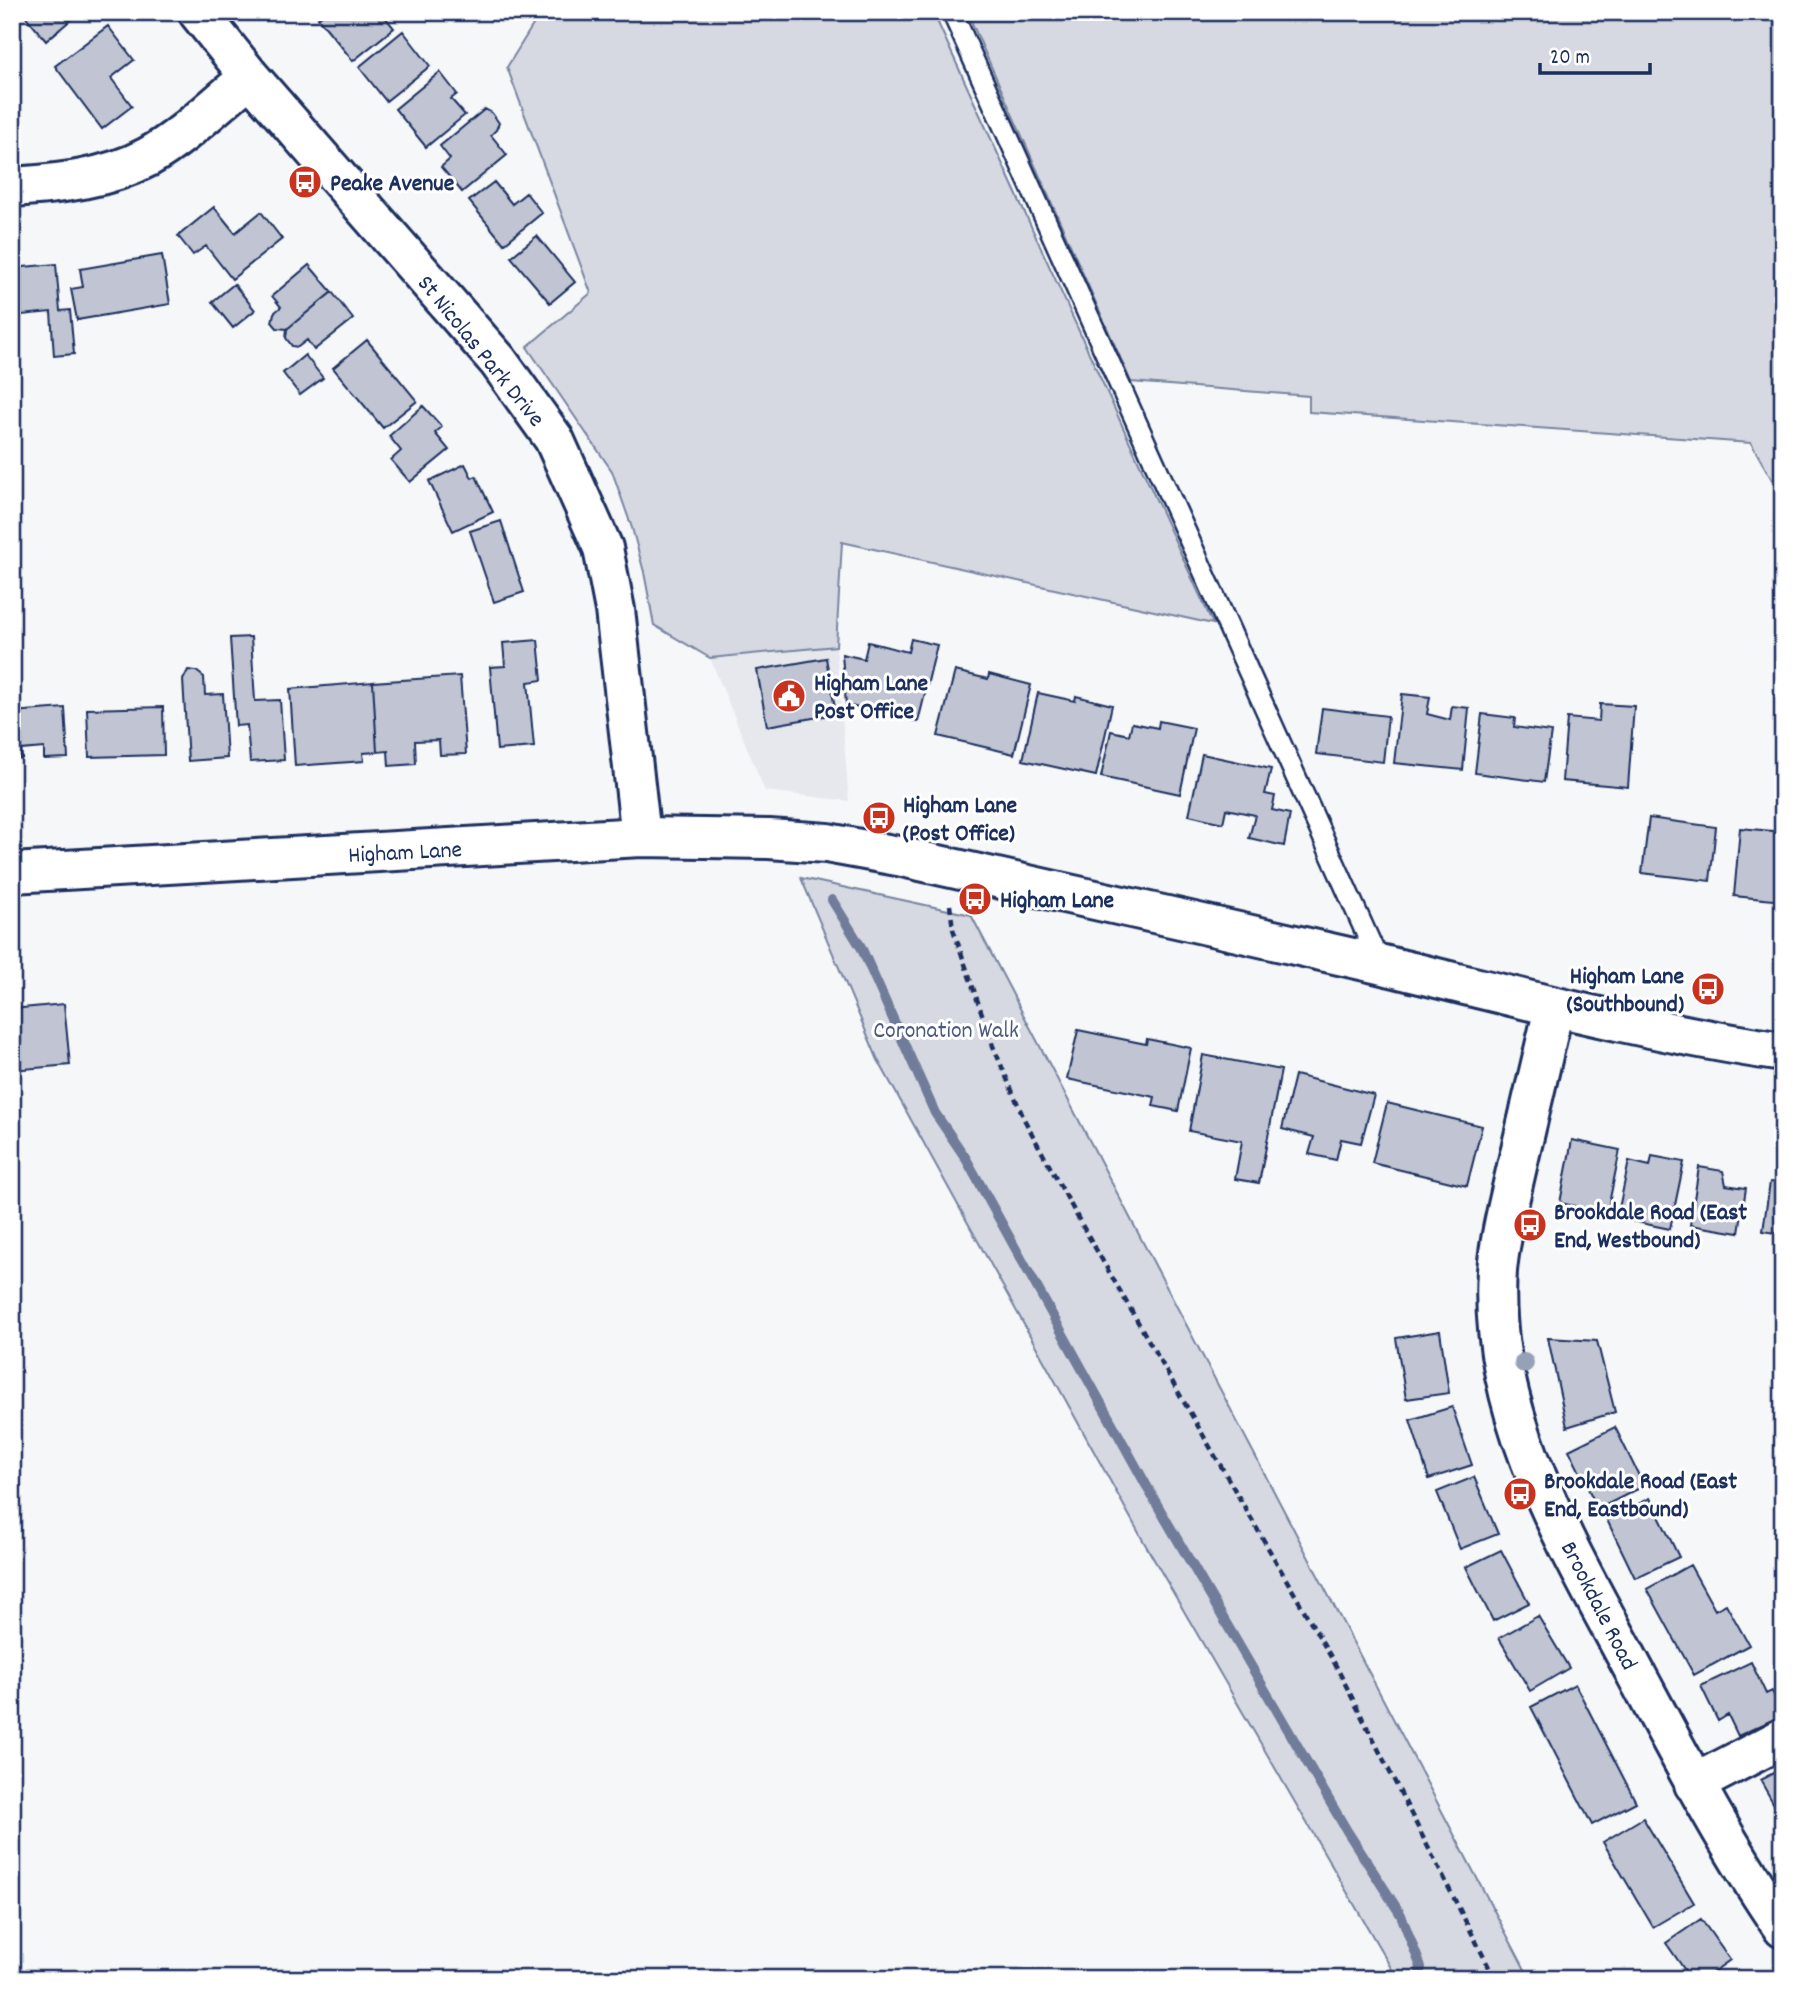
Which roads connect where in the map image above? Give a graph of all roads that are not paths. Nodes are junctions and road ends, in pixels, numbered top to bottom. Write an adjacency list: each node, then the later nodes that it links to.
1 (198, 12): 3 (street, St Nicolas Park Drive)
2 (952, 12): 7 (lane)
3 (250, 77): 4 (street); 5 (street, St Nicolas Park Drive)
4 (12, 187)
5 (641, 837): 6 (street, Higham Lane); 7 (street, Higham Lane)
6 (12, 873)
7 (1380, 965): 8 (street, Higham Lane)
8 (1554, 1008): 9 (street, Higham Lane); 11 (street, Brookdale Road)
9 (1783, 1052)
10 (1783, 1738): 11 (street)
11 (1694, 1784): 12 (street, Brookdale Road)
12 (1783, 1928)

